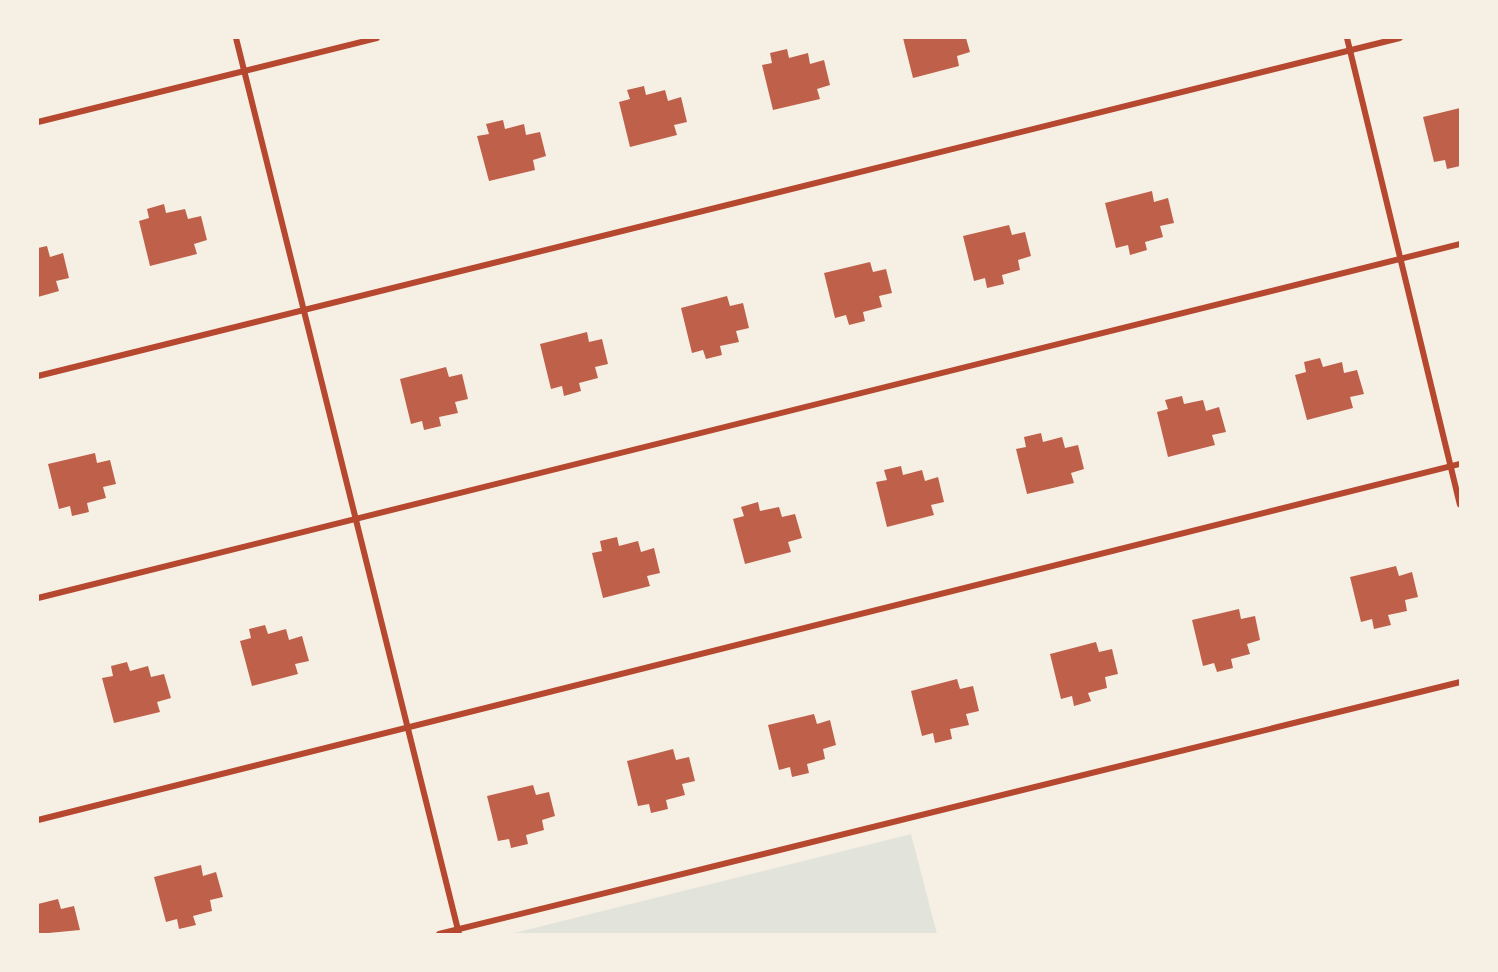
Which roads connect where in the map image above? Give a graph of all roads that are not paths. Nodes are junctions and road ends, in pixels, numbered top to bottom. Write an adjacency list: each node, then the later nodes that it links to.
1 (236, 38): 6 (street)
2 (376, 38): 6 (street)
3 (1347, 38): 5 (street)
4 (1400, 38): 5 (street)
5 (1350, 50): 9 (street); 10 (street)
6 (244, 71): 7 (street); 10 (street)
7 (38, 122)
8 (1461, 244): 9 (street)
9 (1401, 258): 13 (street); 15 (street)
10 (303, 312): 11 (street); 15 (street)
11 (38, 376)
12 (1461, 464): 13 (street)
13 (1451, 466): 14 (street); 18 (street)
14 (1461, 504)
15 (356, 519): 16 (street); 18 (street)
16 (38, 598)
17 (1461, 682): 20 (street)
18 (408, 727): 19 (street); 20 (street)
19 (38, 820)
20 (459, 932): 21 (street)
21 (439, 934)

